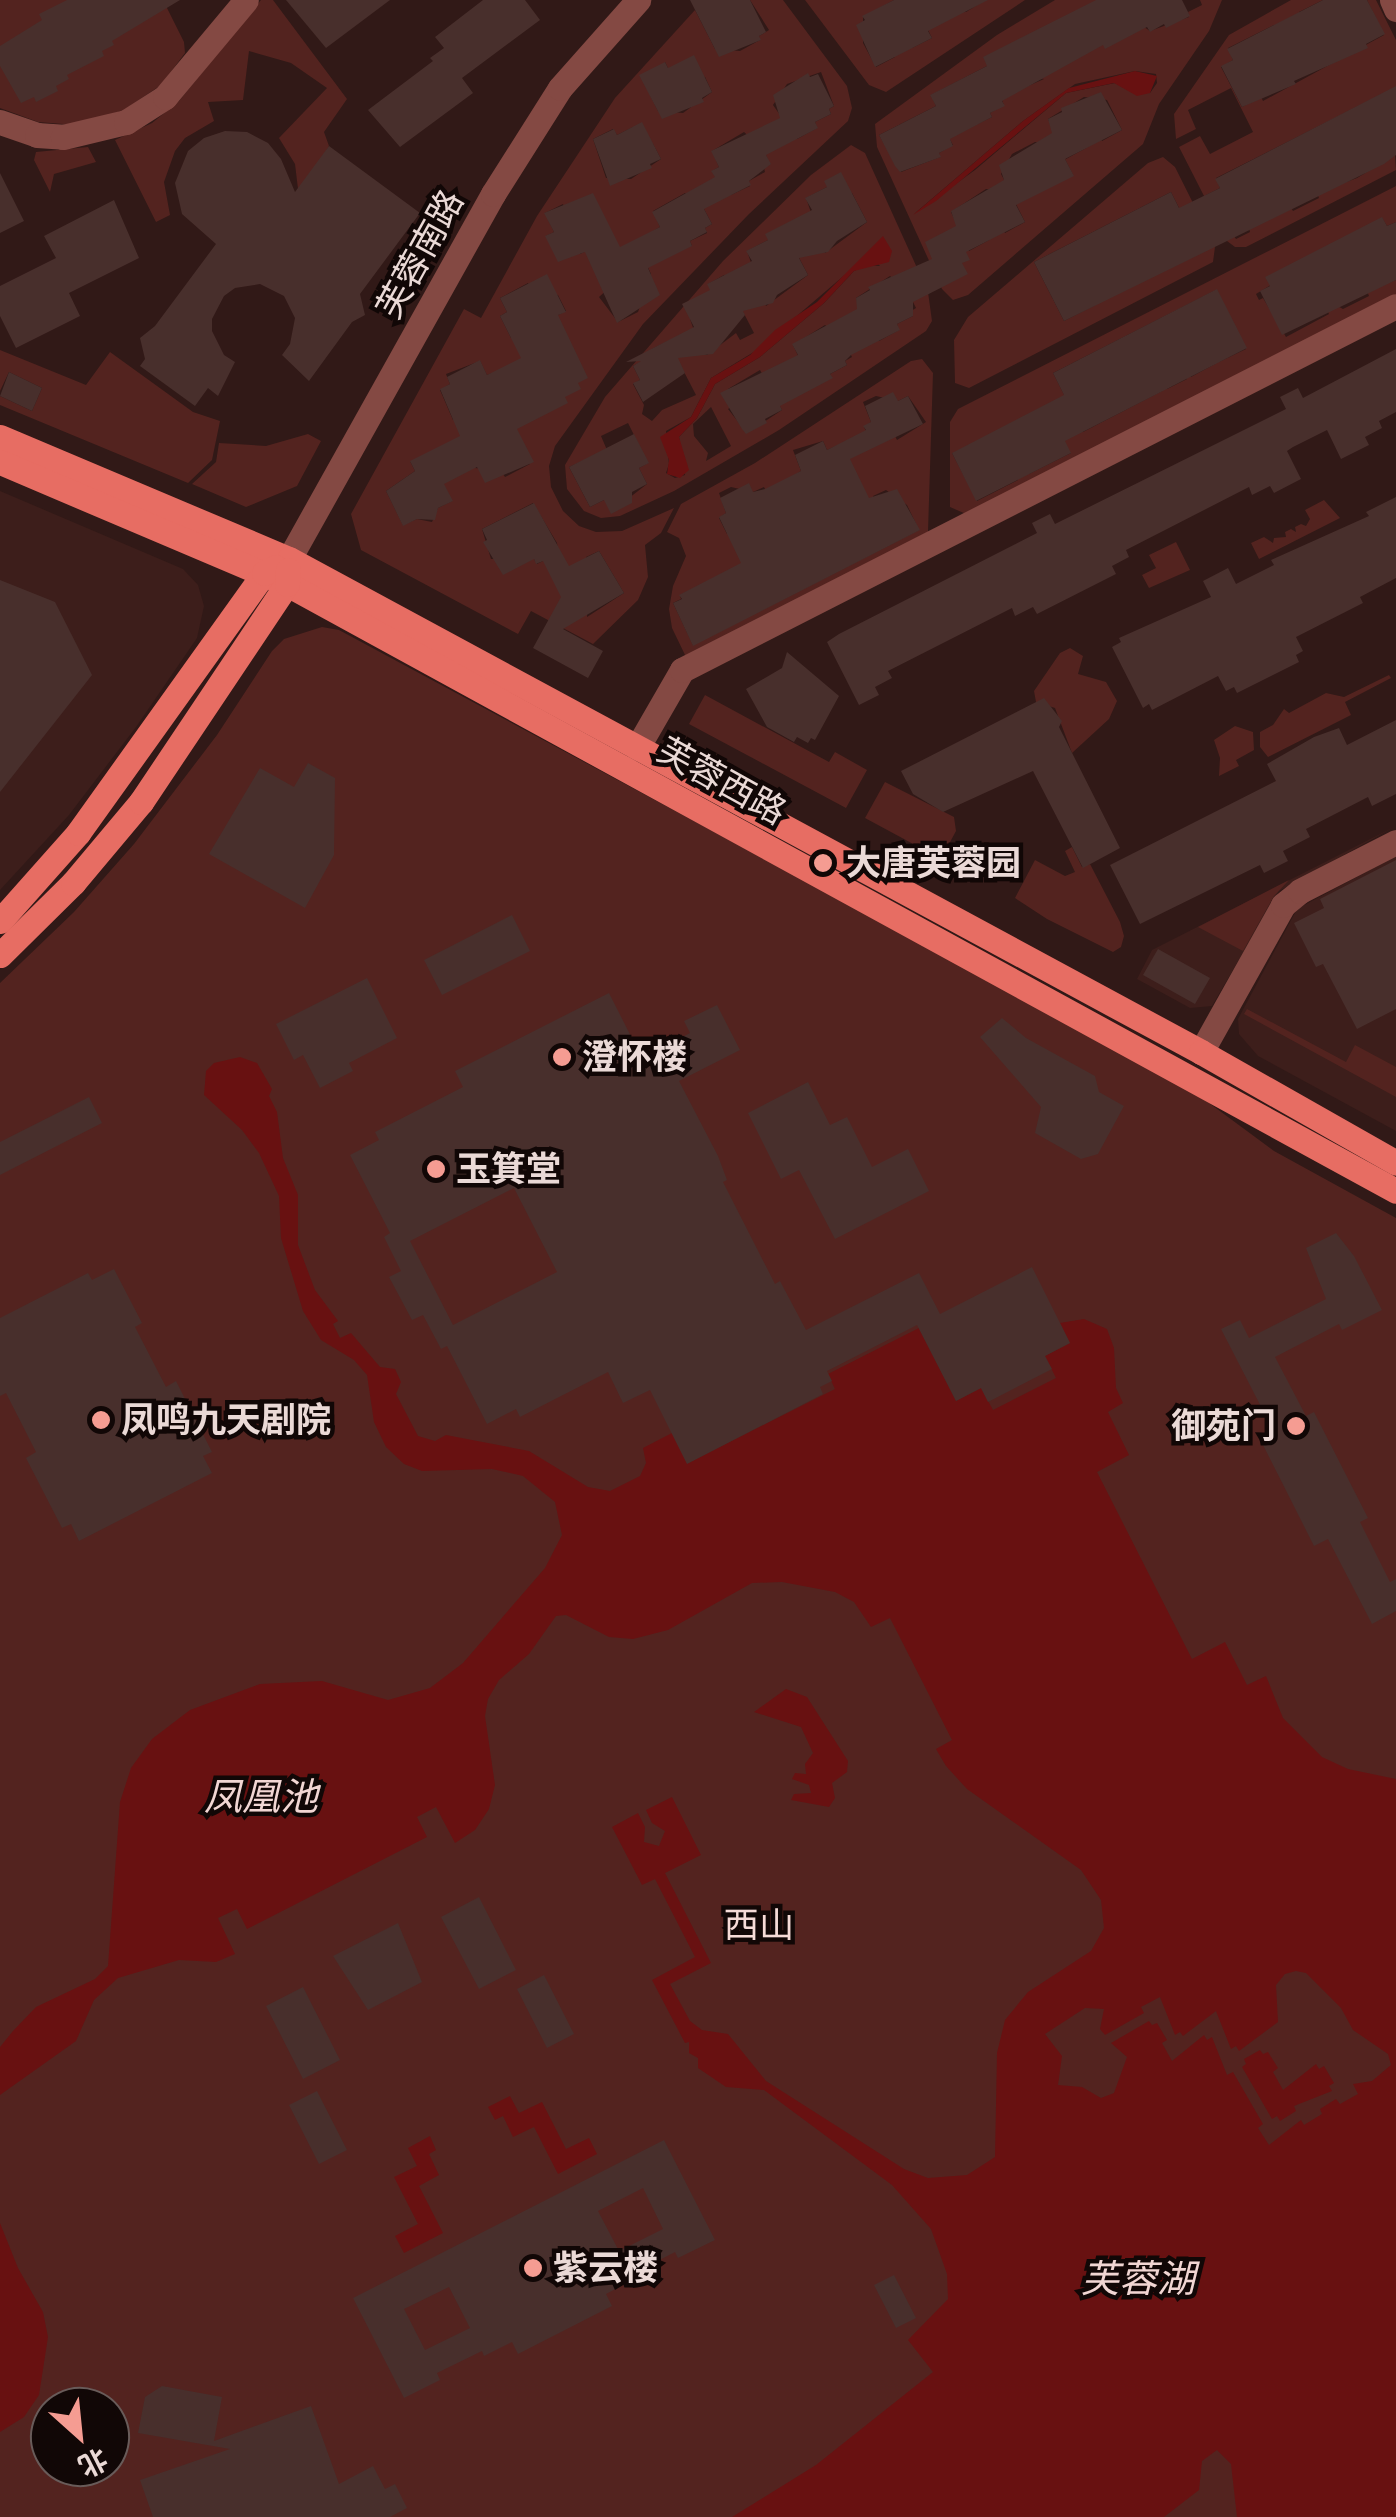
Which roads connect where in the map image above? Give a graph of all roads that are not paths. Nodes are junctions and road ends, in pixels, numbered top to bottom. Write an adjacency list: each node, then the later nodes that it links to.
1 (246, 0): 5 (street)
2 (638, 0): 9 (street, 芙蓉南路)
3 (1392, 0): 4 (street)
4 (1396, 8)
5 (0, 122)
6 (1396, 306): 10 (street)
7 (0, 438): 9 (main road, 芙蓉西路)
8 (0, 462): 9 (main road, 芙蓉西路)
9 (280, 572): 10 (main road, 芙蓉西路); 12 (main road, 芙蓉南路); 13 (main road, 芙蓉南路); 16 (main road, 芙蓉西路)
10 (638, 748): 14 (main road, 芙蓉西路)
11 (1396, 842): 14 (street)
12 (0, 920)
13 (0, 955)
14 (1202, 1052): 15 (main road, 芙蓉西路)
15 (1396, 1163)
16 (1396, 1191)

